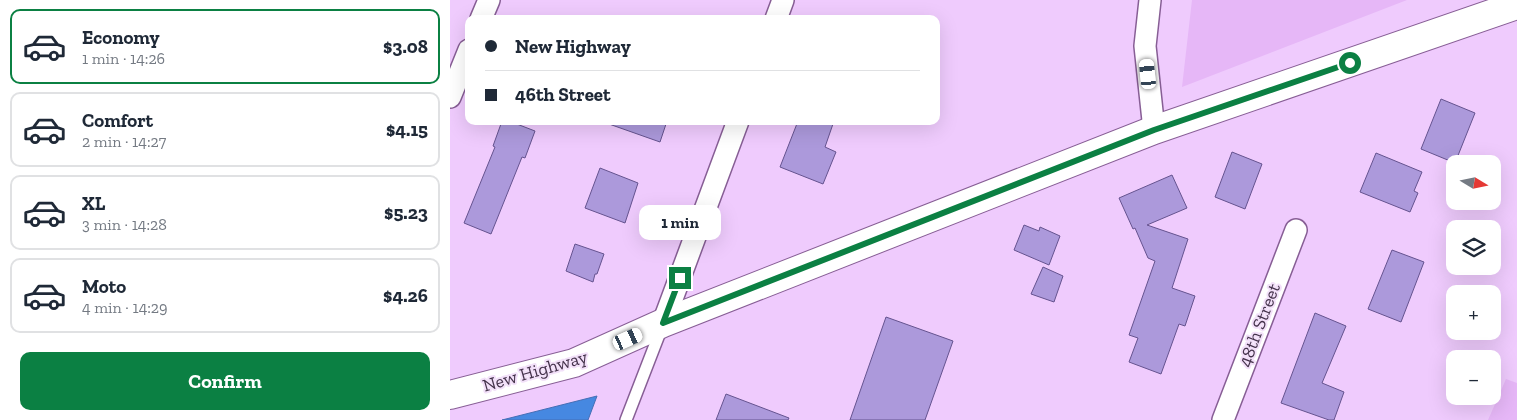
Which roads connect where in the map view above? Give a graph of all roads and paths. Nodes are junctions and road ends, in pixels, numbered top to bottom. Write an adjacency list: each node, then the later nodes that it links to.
1 (489, 0): 5 (street)
2 (783, 0): 6 (street)
3 (1150, 0): 10 (street)
4 (1517, 5): 10 (main road, New Highway)
5 (483, 15)
6 (777, 15)
7 (465, 60): 8 (street)
8 (450, 97)
9 (737, 125): 12 (street)
10 (1154, 130): 12 (main road, New Highway)
11 (1296, 230): 15 (street, 48th Street)
12 (663, 323): 13 (main road, New Highway); 14 (lane)
13 (450, 395)
14 (626, 420)
15 (1222, 420)

